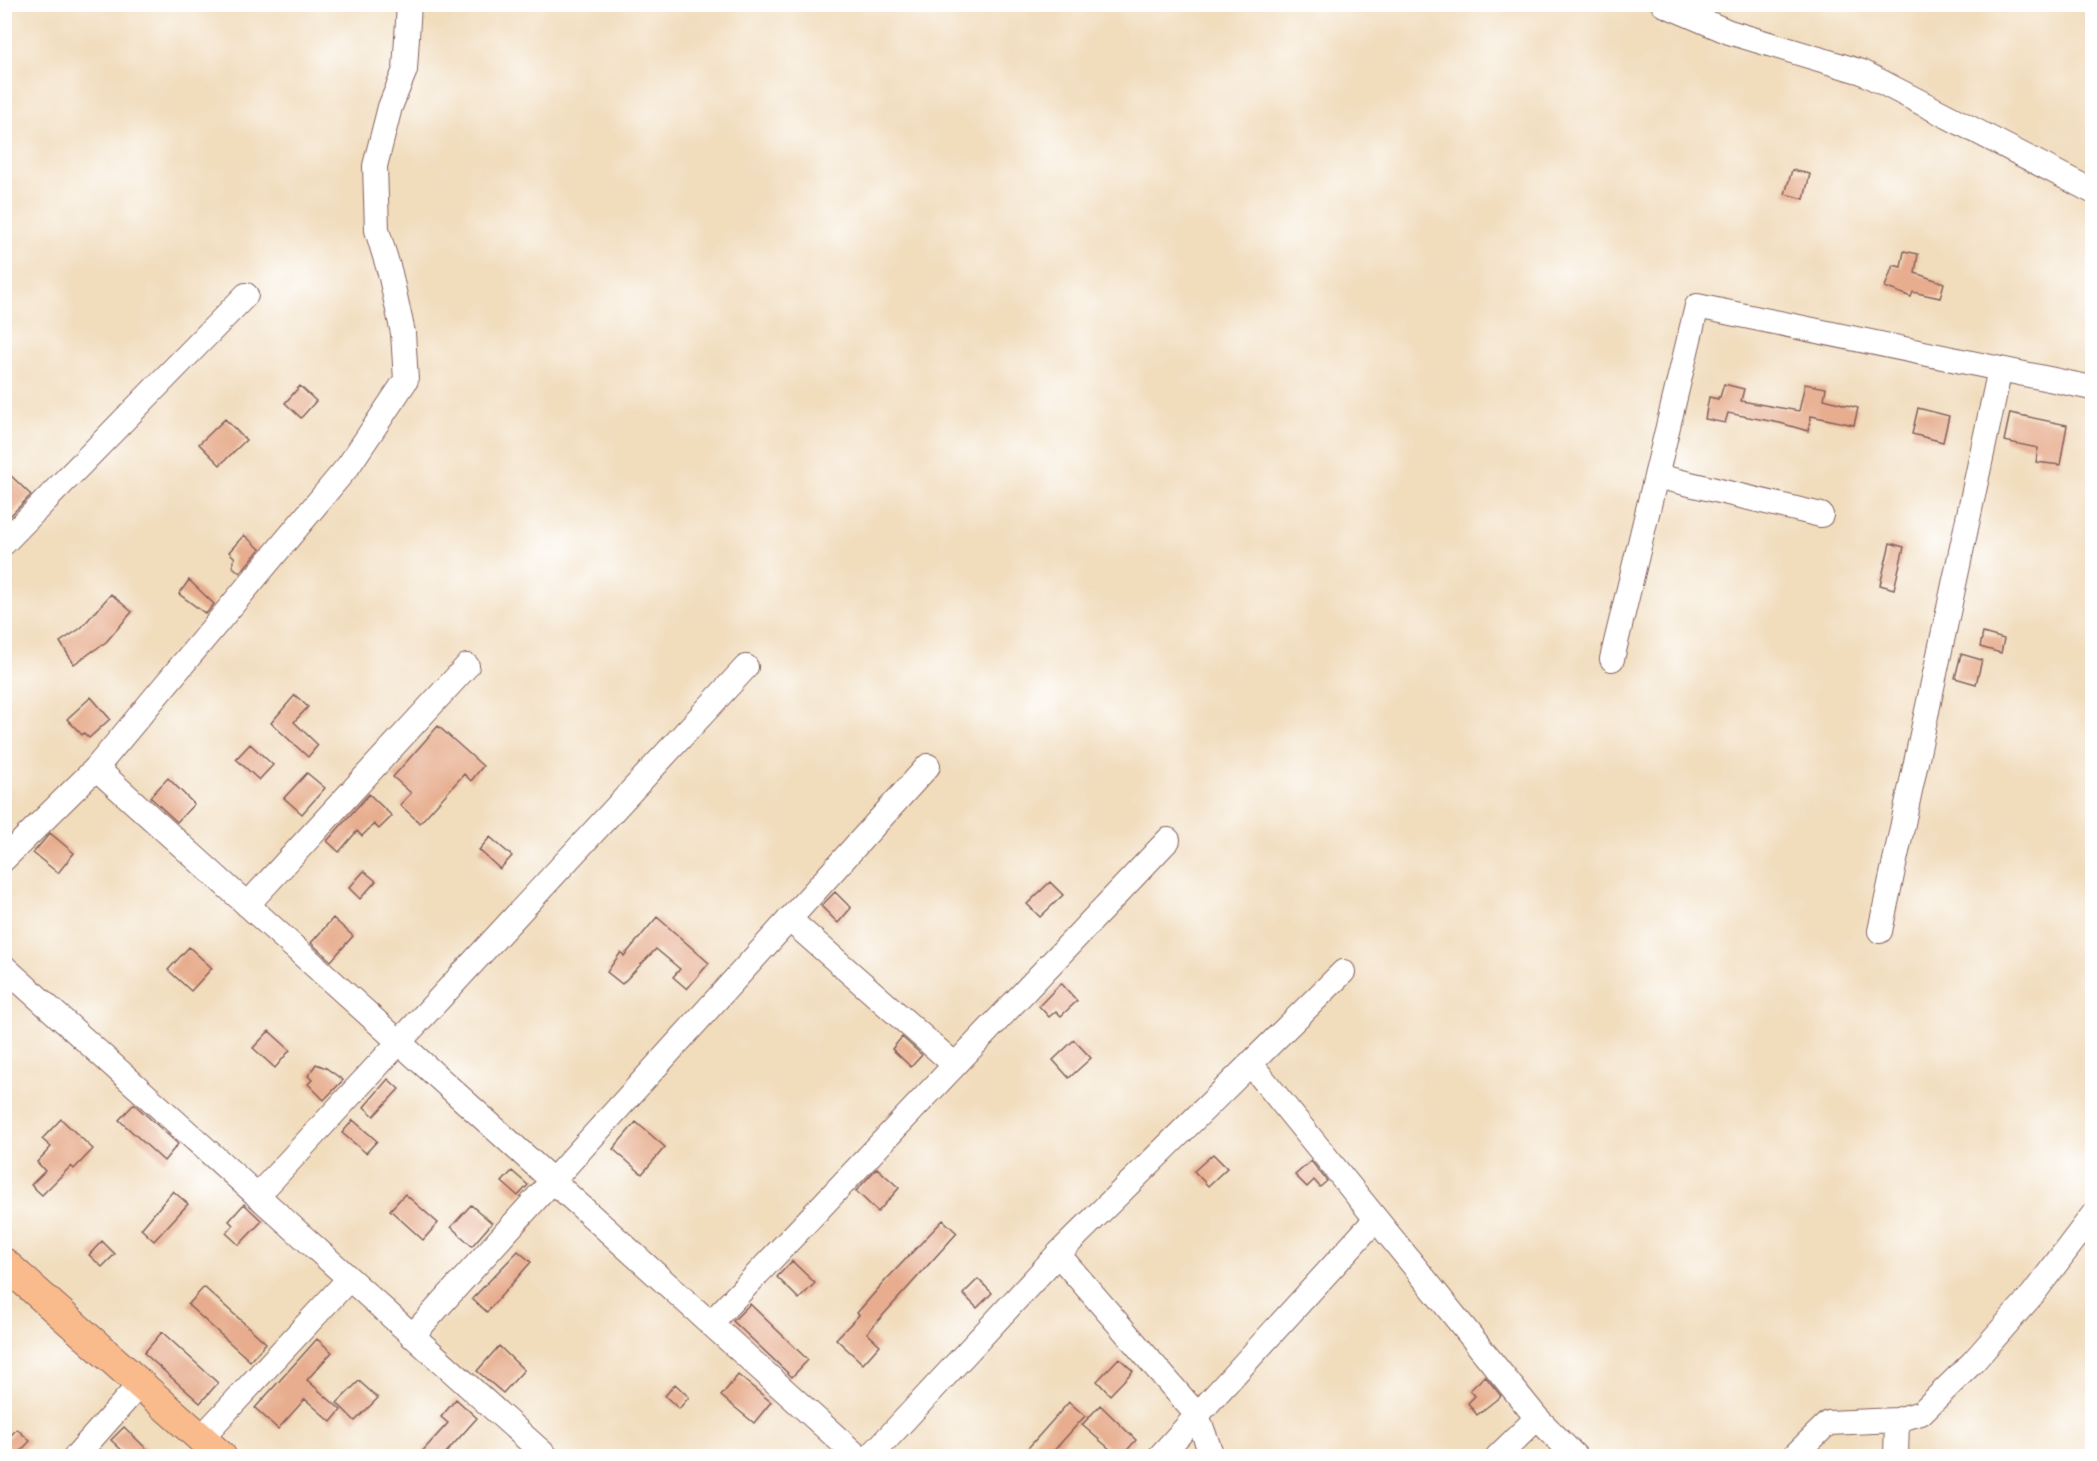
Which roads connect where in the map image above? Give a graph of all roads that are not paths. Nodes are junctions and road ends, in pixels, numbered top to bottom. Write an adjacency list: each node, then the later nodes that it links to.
1 (409, 4): 14 (street)
2 (1663, 4): 3 (street)
3 (2092, 191)
4 (246, 295): 9 (street)
5 (2001, 369): 6 (street); 7 (street); 19 (street)
6 (2092, 388)
7 (1656, 476): 8 (street); 10 (street)
8 (1821, 515)
9 (4, 543)
10 (1612, 659)
11 (467, 666): 17 (street)
12 (746, 667): 22 (street)
13 (928, 766): 18 (street)
14 (96, 768): 16 (street); 17 (street)
15 (1168, 840): 24 (street)
16 (4, 859)
17 (247, 905): 22 (street)
18 (789, 919): 24 (street); 25 (street)
19 (1880, 931)
20 (4, 968): 26 (street)
21 (1343, 972): 23 (street)
22 (399, 1042): 25 (street); 26 (street)
23 (1250, 1063): 28 (street); 29 (street)
24 (955, 1065): 32 (street)
25 (552, 1181): 32 (street); 33 (street)
26 (257, 1196): 31 (street)
27 (2092, 1216): 37 (street)
28 (1376, 1219): 35 (street); 36 (street)
29 (1058, 1254): 35 (street); 42 (street)
30 (4, 1263): 34 (main road)
31 (350, 1279): 33 (street); 38 (street)
32 (710, 1324): 41 (street)
33 (412, 1336): 40 (street)
34 (140, 1384): 38 (main road); 39 (street)
35 (1197, 1415): 43 (street); 44 (street)
36 (1537, 1418): 45 (street); 46 (street)
37 (1897, 1419): 47 (street); 48 (street)
38 (211, 1447)
39 (76, 1456)
40 (546, 1456)
41 (857, 1456)
42 (871, 1456)
43 (1160, 1456)
44 (1212, 1456)
45 (1498, 1456)
46 (1575, 1456)
47 (1794, 1456)
48 (1896, 1456)

